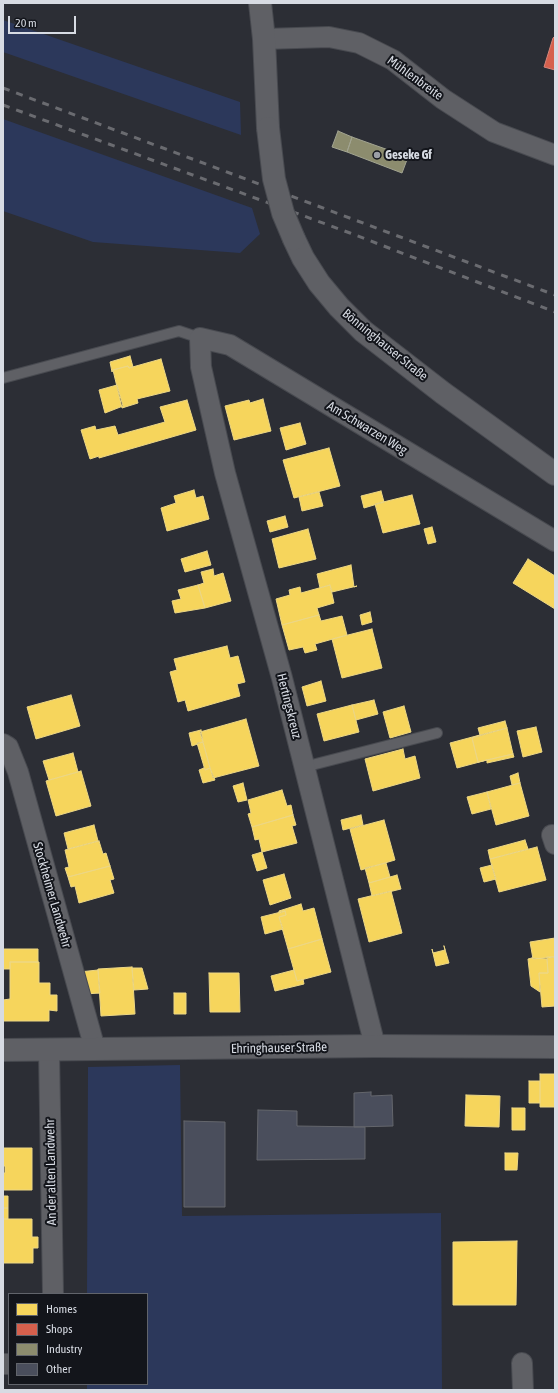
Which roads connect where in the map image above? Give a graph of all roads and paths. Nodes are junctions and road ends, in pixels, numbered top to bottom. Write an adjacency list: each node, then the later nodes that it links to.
1 (260, 3): 2 (main road, Bönninghauser Straße)
2 (264, 39): 3 (street, Mühlenbreite); 6 (main road, Bönninghauser Straße, bridge)
3 (555, 155)
4 (200, 338): 5 (lane); 7 (street, Am Schwarzen Weg); 10 (street, Hertingskreuz)
5 (3, 378)
6 (555, 474)
7 (555, 541)
8 (437, 733): 10 (lane)
9 (3, 744): 13 (street, Stockheimer Landwehr)
10 (304, 767): 11 (street, Hertingskreuz)
11 (375, 1046): 12 (main road, Ehringhauser Straße); 13 (main road, Ehringhauser Straße)
12 (555, 1047)
13 (95, 1049): 15 (main road, Ehringhauser Straße)
14 (3, 1050): 15 (main road, Ehringhauser Straße)
15 (49, 1050): 16 (street, An der alten Landwehr)
16 (53, 1293)
17 (522, 1362): 18 (street)
18 (523, 1390)

